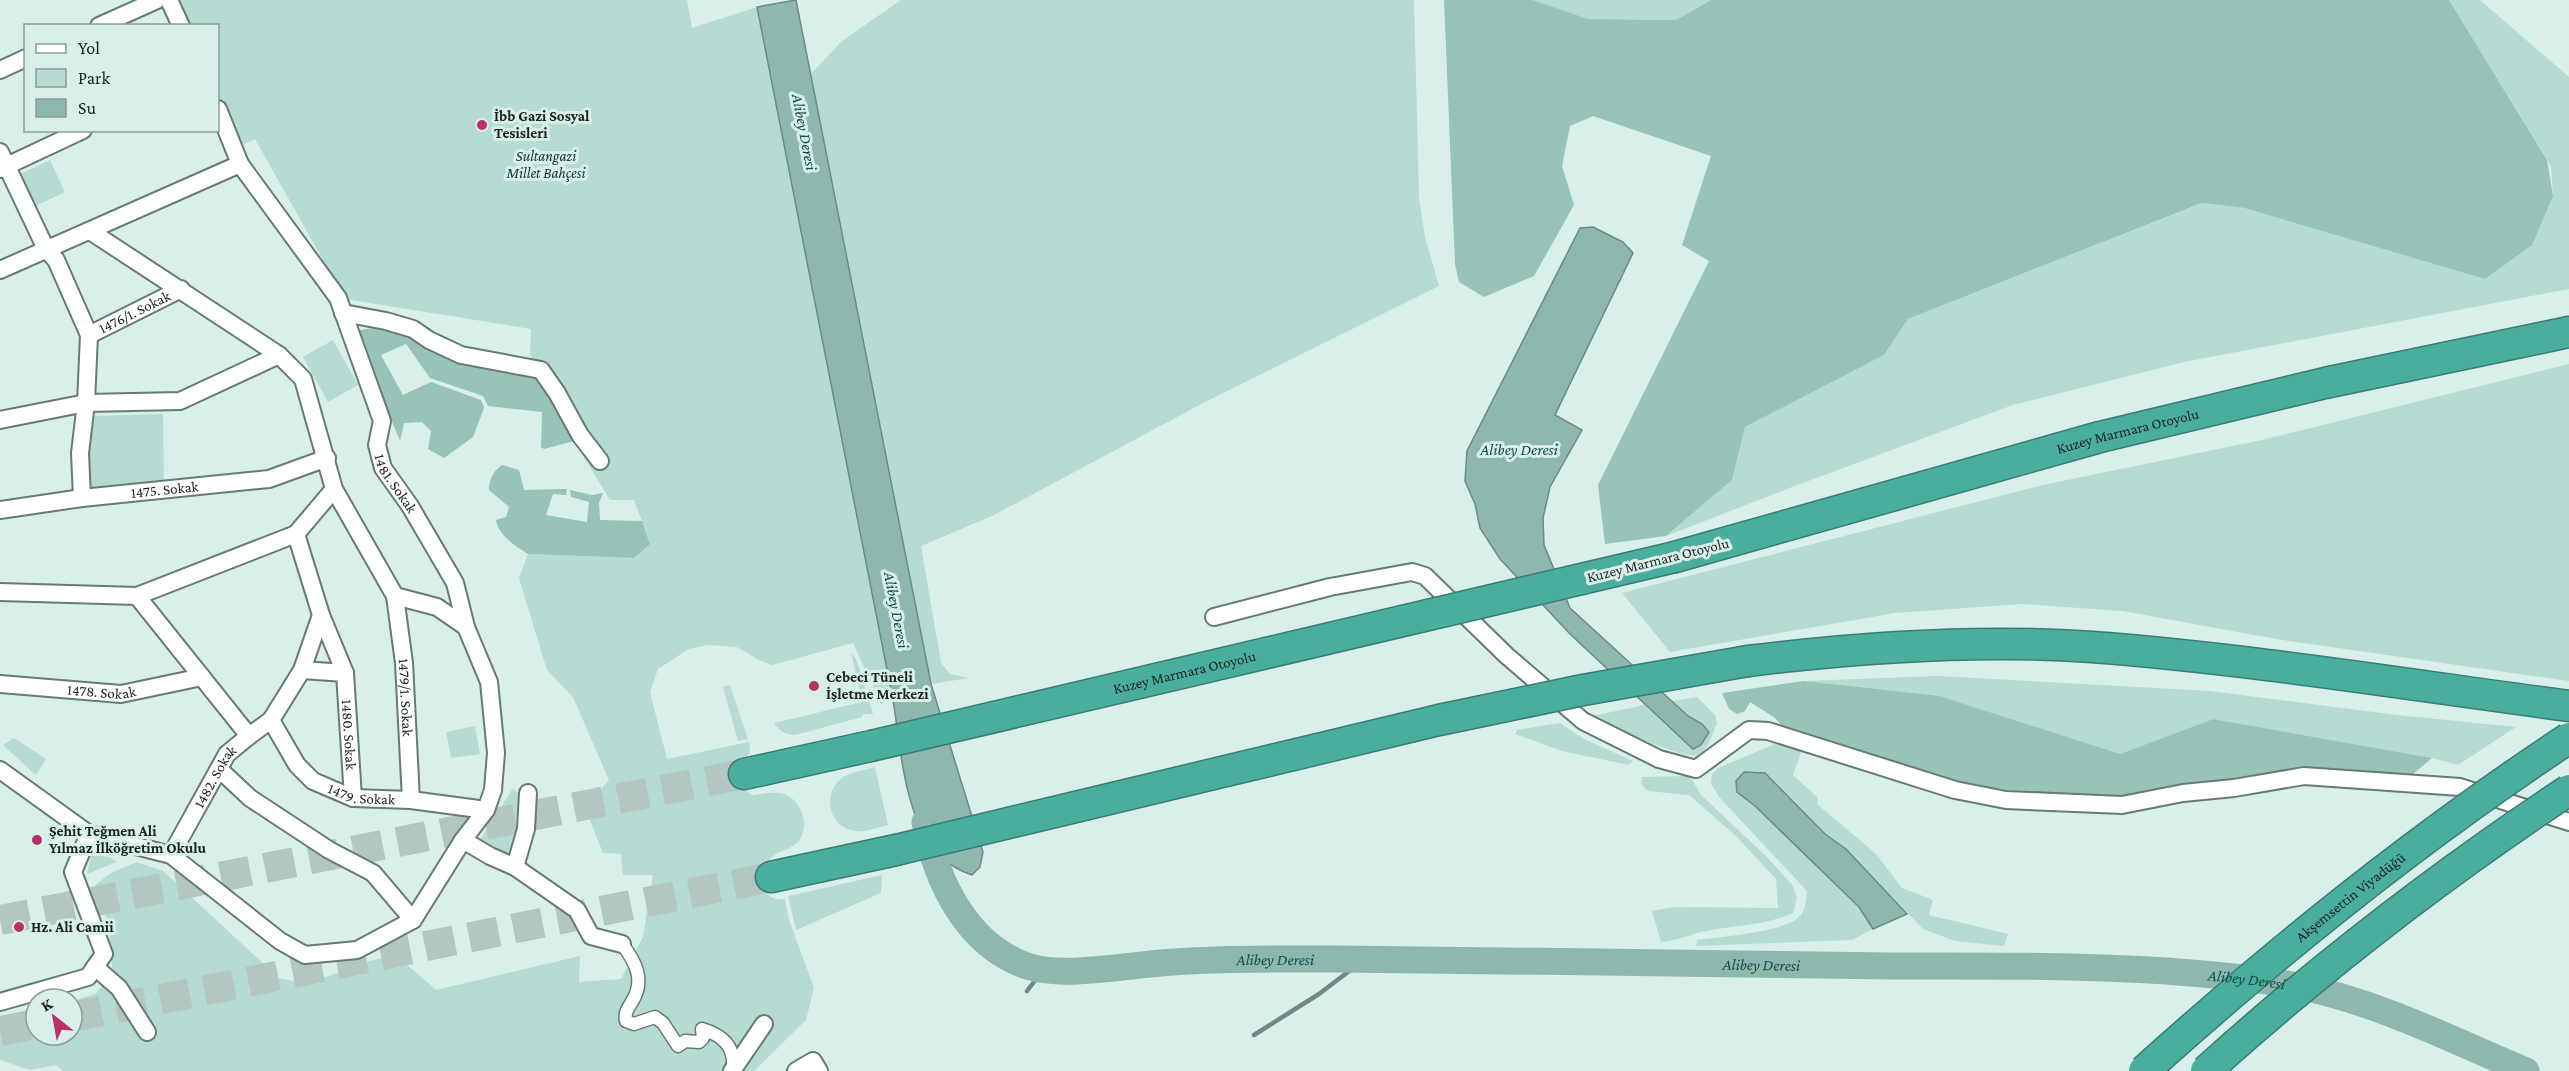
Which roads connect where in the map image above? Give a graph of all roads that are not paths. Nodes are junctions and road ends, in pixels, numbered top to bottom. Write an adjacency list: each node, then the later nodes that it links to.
1 (157, 0): 3 (street)
2 (170, 0): 4 (street)
3 (103, 24)
4 (180, 24)
5 (24, 59): 6 (street)
6 (0, 70)
7 (219, 112): 10 (street, 1481. Sokak)
8 (78, 132): 9 (street)
9 (2, 162): 12 (street)
10 (240, 164): 11 (street); 15 (street, 1481. Sokak)
11 (90, 231): 12 (street); 14 (street)
12 (45, 249): 13 (street); 17 (street)
13 (0, 270)
14 (181, 289): 17 (street, 1476/1. Sokak); 18 (street)
15 (341, 306): 22 (street); 32 (street, 1481. Sokak)
16 (2569, 332): 43 (highway, Kuzey Marmara Otoyolu, bridge)
17 (88, 335): 19 (street)
18 (279, 355): 19 (street); 21 (street)
19 (86, 403): 20 (street); 24 (street)
20 (0, 420)
21 (327, 459): 23 (street); 24 (street, 1475. Sokak)
22 (600, 461)
23 (334, 489): 26 (street); 29 (street)
24 (82, 498): 25 (street, 1475. Sokak)
25 (0, 510)
26 (296, 534): 28 (street); 30 (street, 1480. Sokak)
27 (0, 592): 28 (street)
28 (137, 596): 35 (street)
29 (395, 596): 32 (street); 47 (street, 1479/1. Sokak)
30 (321, 615): 33 (street); 34 (street, 1480. Sokak)
31 (1214, 617): 49 (street)
32 (466, 627): 48 (street, 1481. Sokak)
33 (302, 670): 34 (street); 38 (street)
34 (345, 673): 46 (street, 1480. Sokak)
35 (202, 677): 36 (street, 1478. Sokak); 39 (street)
36 (0, 684)
37 (2569, 706): 54 (highway, bridge)
38 (271, 720): 39 (street, 1482. Sokak); 46 (street, 1479. Sokak)
39 (249, 736): 42 (street, 1482. Sokak)
40 (2569, 738): 64 (highway, Akşemsettin Viyadüğü, bridge)
41 (0, 770): 50 (street)
42 (219, 770): 52 (street, 1482. Sokak); 55 (street)
43 (744, 774)
44 (2569, 790): 65 (highway, bridge)
45 (528, 793): 53 (street)
46 (353, 798): 47 (street, 1479. Sokak)
47 (411, 800): 48 (street, 1479. Sokak)
48 (486, 810): 51 (street)
49 (2569, 822)
50 (89, 834): 52 (street); 57 (street)
51 (463, 840): 53 (street); 55 (street)
52 (171, 855): 55 (street)
53 (515, 867): 56 (street)
54 (771, 877)
55 (413, 920)
56 (622, 944): 61 (street)
57 (95, 967): 58 (street); 60 (street)
58 (0, 1002)
59 (764, 1024): 61 (street)
60 (147, 1032)
61 (733, 1069)
62 (796, 1071): 63 (street)
63 (819, 1071)
64 (2144, 1071)
65 (2206, 1071)

